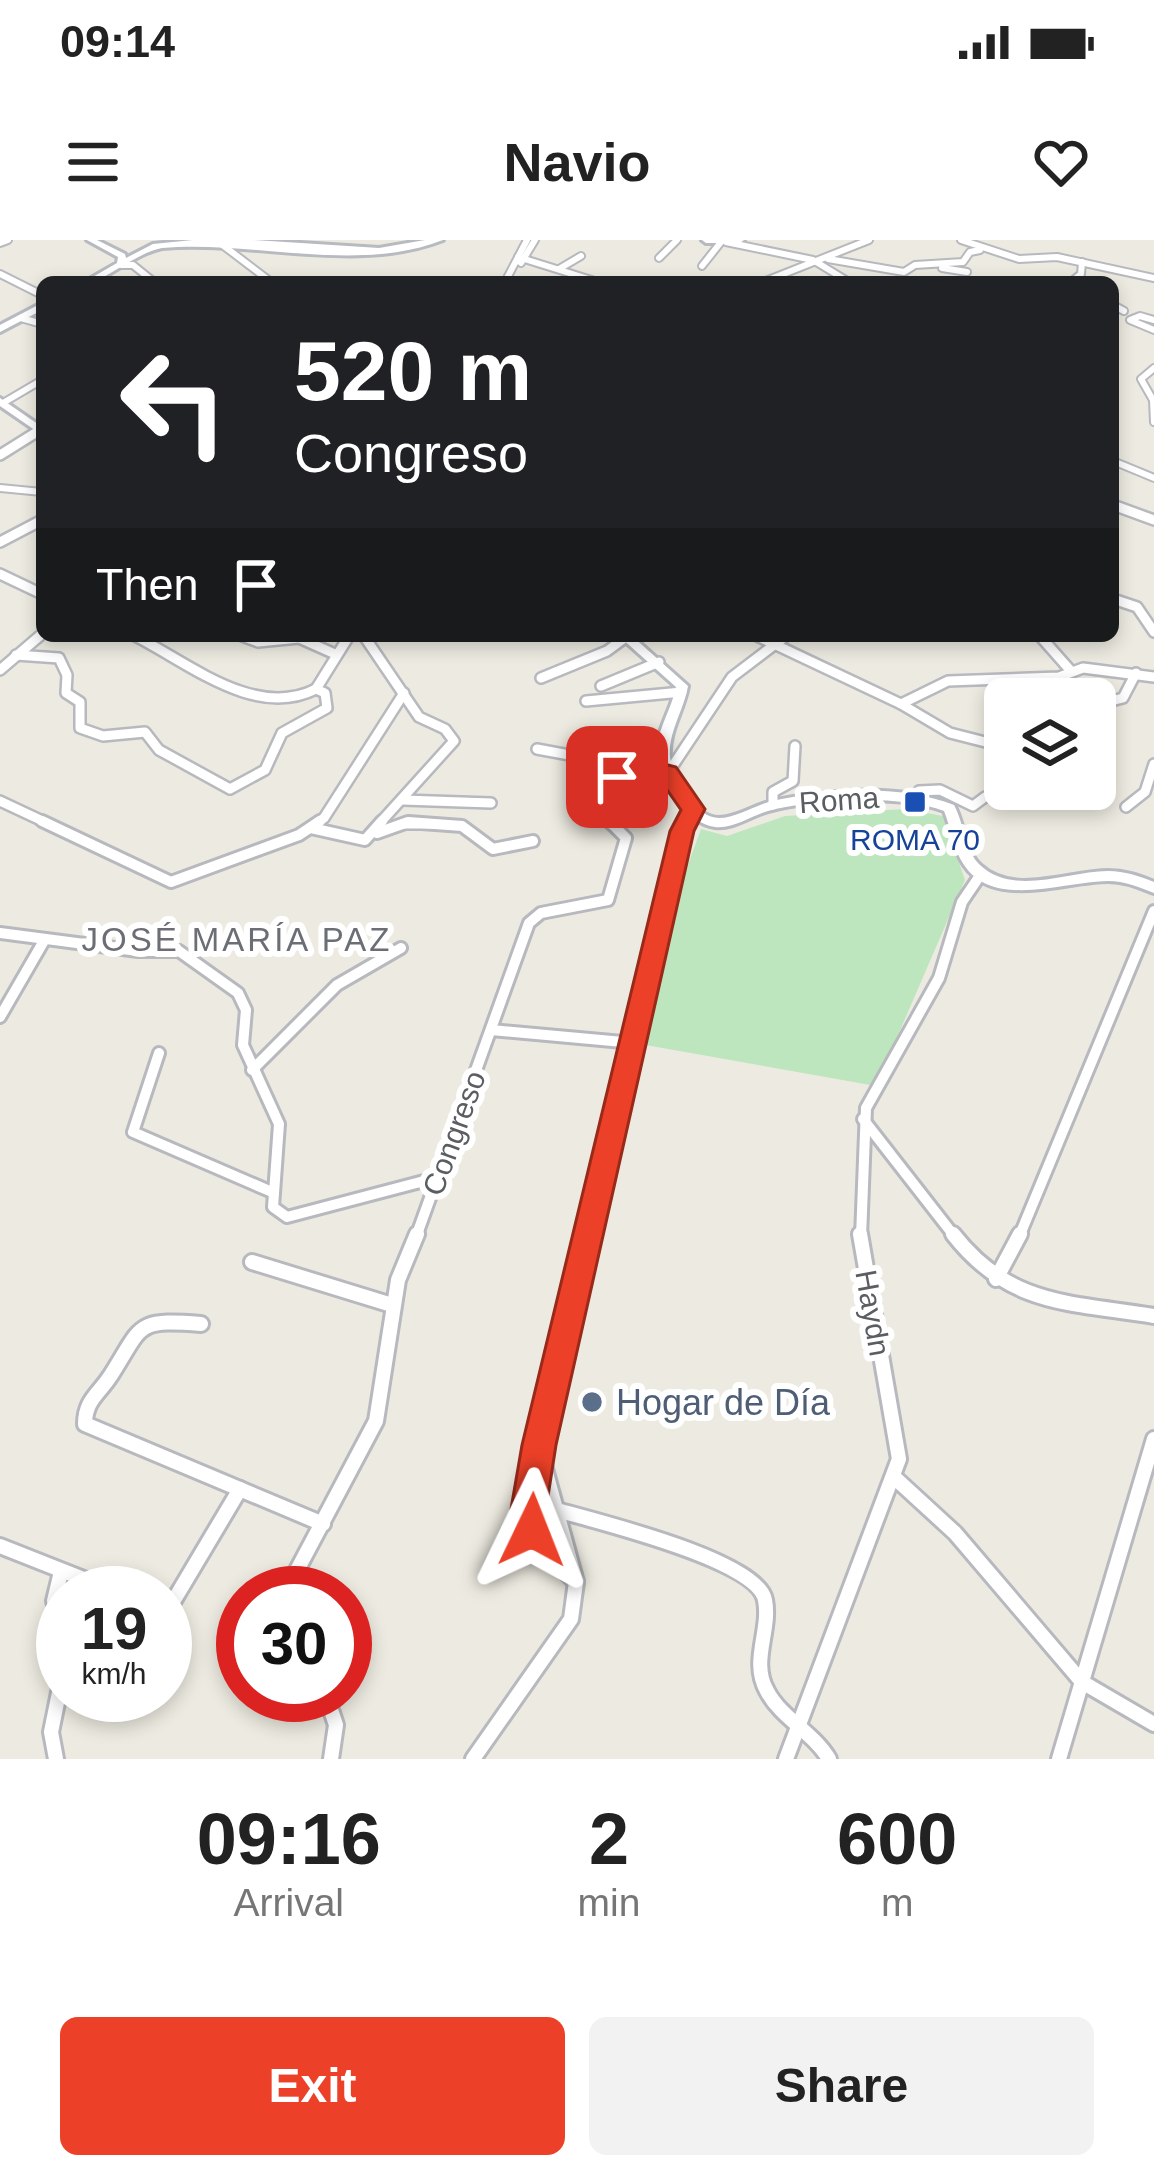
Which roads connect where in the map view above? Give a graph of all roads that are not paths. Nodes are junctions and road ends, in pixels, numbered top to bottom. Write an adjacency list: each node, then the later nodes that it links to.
1 (91, 240): 16 (main road)
2 (217, 240): 13 (main road); 16 (main road)
3 (428, 240): 11 (main road)
4 (439, 240): 11 (main road)
5 (531, 240): 19 (street)
6 (677, 240): 17 (street)
7 (706, 240): 12 (main road)
8 (740, 240): 12 (main road)
9 (869, 240): 18 (street)
10 (961, 240): 14 (street)
11 (272, 241): 13 (main road)
12 (724, 242): 20 (street); 23 (street)
13 (233, 246): 29 (street)
14 (980, 250): 21 (street); 22 (street)
15 (581, 256): 24 (street)
16 (119, 259): 27 (main road); 28 (street)
17 (659, 259)
18 (828, 259): 20 (street); 22 (street)
19 (519, 261): 24 (street); 30 (street); 31 (street)
20 (818, 262): 33 (street); 34 (street)
21 (1082, 262): 35 (street); 36 (street)
22 (921, 264): 25 (street)
23 (702, 266)
24 (559, 269): 32 (street)
25 (967, 272)
26 (0, 274): 37 (street)
27 (96, 276)
28 (146, 276)
29 (265, 276)
30 (510, 276)
31 (563, 276)
32 (580, 276)
33 (780, 276)
34 (840, 276)
35 (1078, 276)
36 (1154, 278)
37 (36, 292)
38 (1119, 308): 40 (street)
39 (36, 309): 42 (main road)
40 (1124, 311): 41 (street); 43 (street)
41 (1140, 316): 43 (street); 44 (street)
42 (21, 318): 45 (street); 46 (main road)
43 (1130, 319): 47 (street)
44 (1154, 320)
45 (36, 322)
46 (0, 329)
47 (1152, 332)
48 (1154, 368): 51 (street)
49 (36, 383): 50 (street)
50 (4, 402): 52 (main road)
51 (1154, 422)
52 (36, 427)
53 (36, 434): 54 (street)
54 (0, 455)
55 (1119, 463): 56 (street)
56 (1154, 478)
57 (0, 488): 58 (street)
58 (36, 491)
59 (1119, 509): 60 (street)
60 (1152, 518)
61 (36, 523): 62 (street)
62 (0, 542)
63 (0, 574): 64 (street)
64 (36, 591)
65 (1119, 601): 66 (street)
66 (1154, 632)
67 (36, 638): 78 (street)
68 (147, 642): 86 (street)
69 (308, 642): 77 (street)
70 (345, 642): 77 (street)
71 (368, 642): 88 (street)
72 (618, 642): 84 (street)
73 (634, 642): 79 (main road)
74 (773, 642): 96 (street)
75 (780, 642): 91 (street)
76 (1045, 642): 81 (street)
77 (335, 654): 86 (street)
78 (9, 657): 80 (street); 86 (street)
79 (659, 662): 85 (street); 87 (main road)
80 (0, 670)
81 (1070, 670): 82 (street); 91 (street)
82 (1136, 674): 83 (street); 89 (street)
83 (1154, 677)
84 (542, 678)
85 (602, 686)
86 (316, 689)
87 (682, 692): 90 (street); 96 (main road)
88 (404, 693): 100 (street); 106 (street)
89 (1116, 700)
90 (586, 701)
91 (901, 704): 92 (street)
92 (984, 742)
93 (795, 746): 103 (street)
94 (538, 749): 97 (street)
95 (1154, 764): 104 (street)
96 (668, 773): 97 (street); 105 (main road)
97 (617, 777): 116 (street, Congreso)
98 (916, 796): 99 (street); 103 (main road, Roma); 109 (main road, Roma)
99 (984, 797)
100 (404, 800): 102 (street); 107 (street)
101 (0, 801): 106 (street)
102 (490, 803)
103 (773, 805): 105 (main road, Roma)
104 (1126, 807)
105 (693, 809): 117 (street)
106 (311, 828): 107 (street)
107 (369, 837): 108 (street)
108 (533, 841)
109 (981, 874): 110 (main road); 120 (street, Haydn)
110 (1154, 888)
111 (1154, 911): 124 (street)
112 (0, 933): 113 (street)
113 (45, 939): 115 (street); 119 (street)
114 (401, 948): 119 (street)
115 (0, 1017)
116 (491, 1030): 117 (street); 121 (street, Congreso)
117 (634, 1043): 129 (street)
118 (159, 1053): 122 (street)
119 (252, 1070): 122 (street)
120 (863, 1119): 124 (street); 130 (street, Haydn)
121 (438, 1183): 122 (street); 125 (street, Congreso)
122 (272, 1192)
123 (252, 1262): 125 (street)
124 (995, 1280): 126 (street)
125 (392, 1305): 133 (street, Congreso)
126 (1154, 1316)
127 (201, 1324): 131 (street)
128 (1154, 1438): 139 (street)
129 (539, 1445): 132 (street); 138 (street)
130 (895, 1478): 139 (street); 140 (street, Haydn)
131 (240, 1489): 133 (street); 137 (street)
132 (557, 1510): 138 (street); 140 (street)
133 (323, 1524): 136 (street, Congreso)
134 (0, 1546): 135 (street)
135 (47, 1566)
136 (300, 1566)
137 (192, 1570)
138 (576, 1582): 146 (street)
139 (1082, 1682): 143 (street); 149 (street)
140 (798, 1717): 147 (street, Haydn); 148 (street)
141 (53, 1722): 144 (street)
142 (334, 1722): 145 (street)
143 (1154, 1724)
144 (56, 1759)
145 (331, 1759)
146 (473, 1759)
147 (786, 1759)
148 (829, 1759)
149 (1059, 1759)

